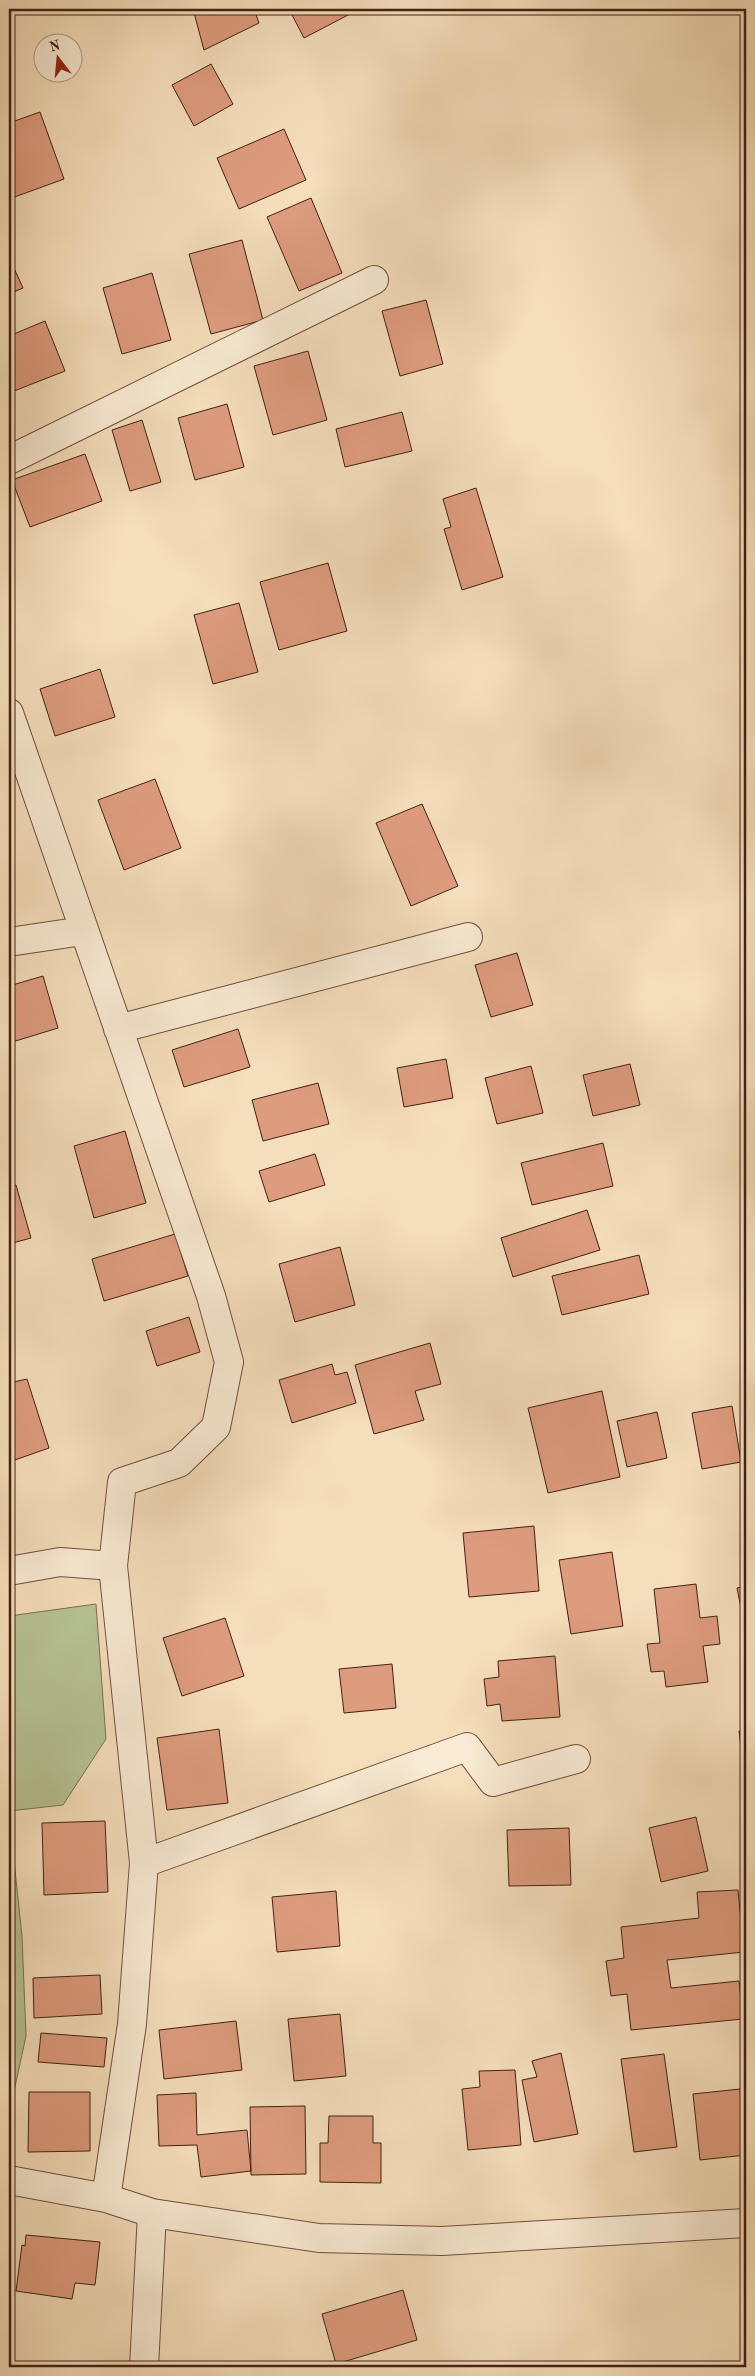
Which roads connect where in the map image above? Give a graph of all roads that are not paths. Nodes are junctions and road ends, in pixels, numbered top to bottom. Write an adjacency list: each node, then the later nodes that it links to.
1 (374, 280): 2 (street)
2 (9, 460)
3 (9, 713): 4 (street)
4 (83, 931): 6 (street); 7 (street)
5 (468, 938): 7 (street)
6 (9, 942)
7 (118, 1029): 8 (street)
8 (113, 1566): 9 (street); 11 (street)
9 (9, 1571)
10 (576, 1759): 11 (street)
11 (144, 1863): 13 (street)
12 (9, 2180): 13 (street)
13 (106, 2198): 14 (street)
14 (152, 2213): 15 (street); 16 (street)
15 (746, 2223)
16 (144, 2367)

